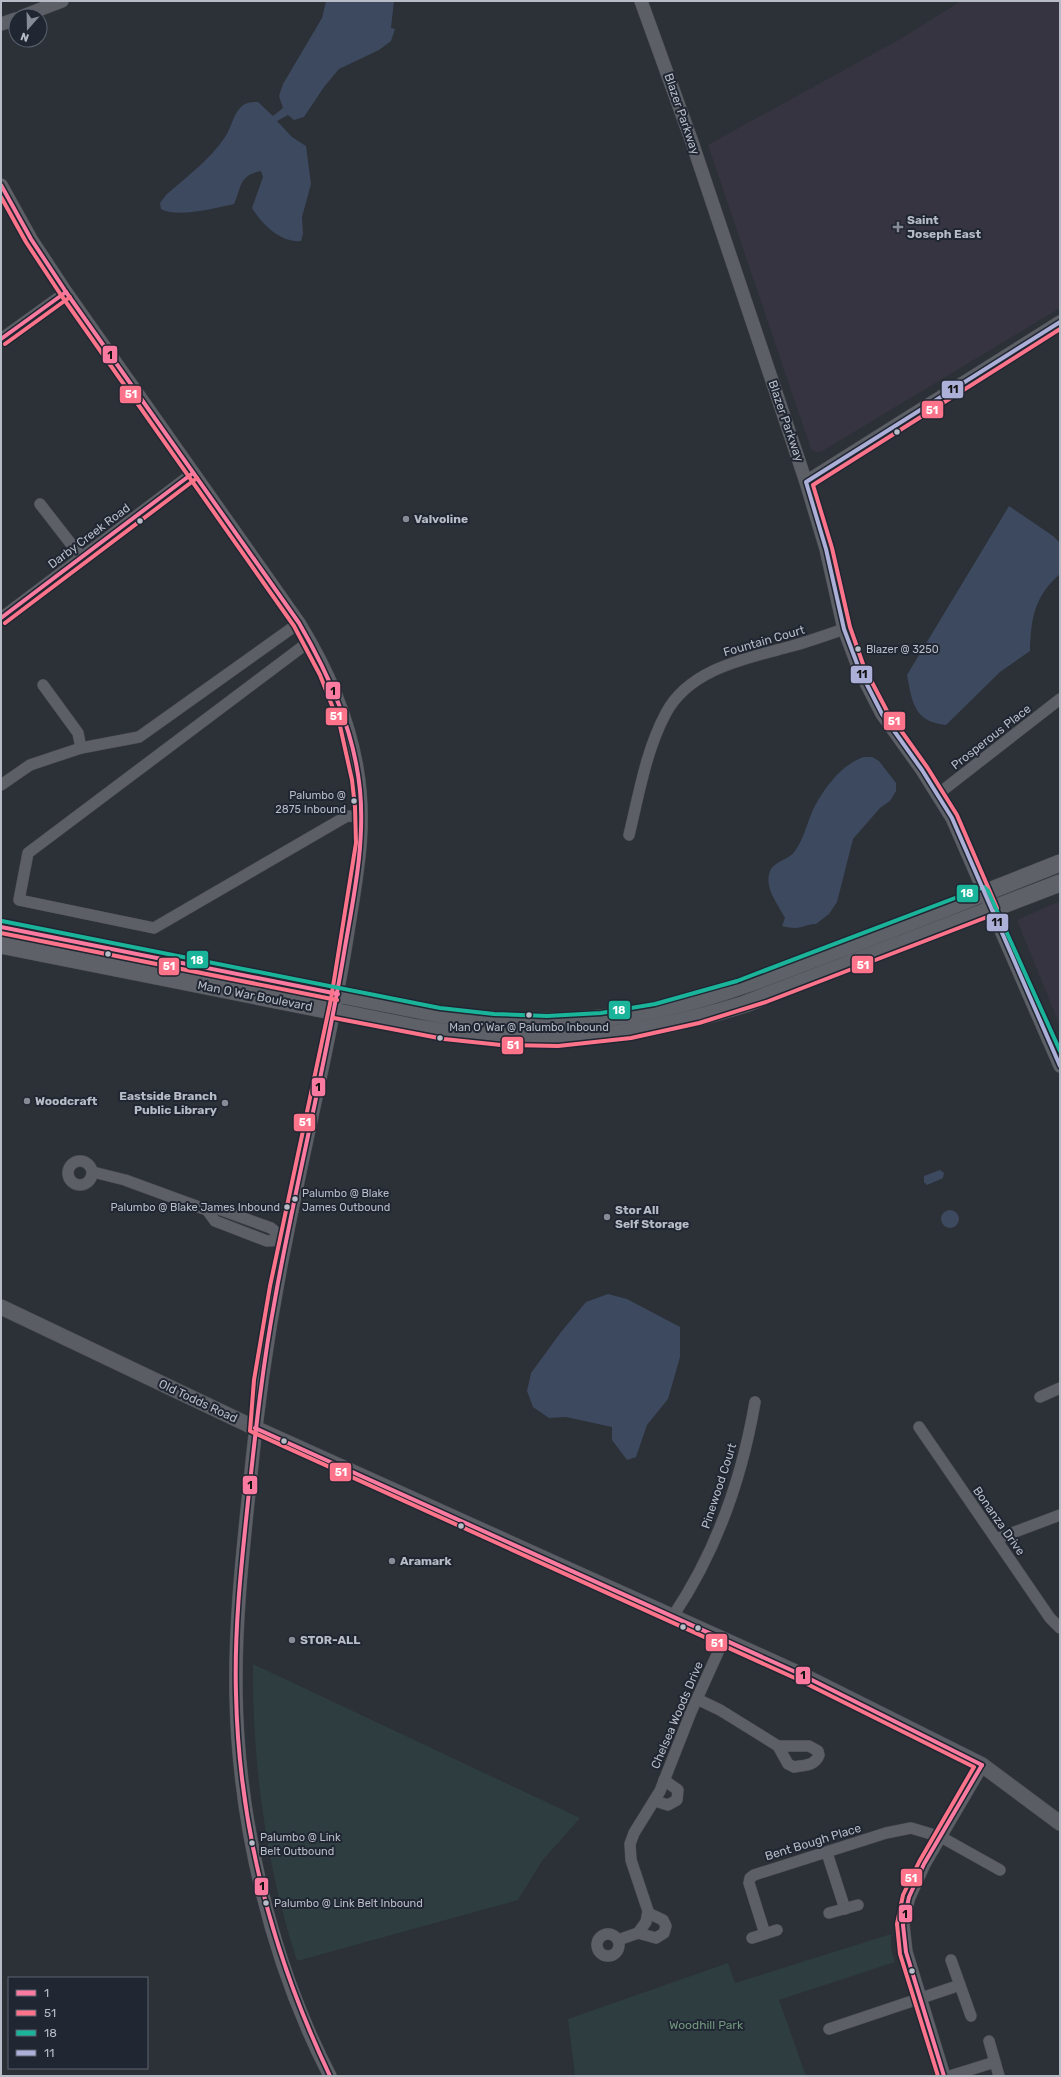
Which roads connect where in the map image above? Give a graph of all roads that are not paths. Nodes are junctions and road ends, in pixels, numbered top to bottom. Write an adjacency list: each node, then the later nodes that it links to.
1 (62, 1): 3 (street)
2 (642, 1): 9 (street, Blazer Parkway)
3 (44, 8)
4 (1, 185): 5 (street)
5 (66, 292): 7 (street); 8 (street)
6 (1060, 322): 9 (street)
7 (1, 339)
8 (193, 473): 11 (street, Darby Creek Road); 13 (street)
9 (806, 482): 14 (street, Blazer Parkway)
10 (40, 504): 11 (street)
11 (82, 558): 12 (street, Darby Creek Road)
12 (1, 618)
13 (299, 623): 15 (street); 18 (street)
14 (844, 630): 20 (street, Blazer Parkway); 22 (street, Fountain Court)
15 (310, 641): 21 (street); 21 (street)
16 (43, 685): 18 (street)
17 (1060, 699): 20 (street, Prosperous Place)
18 (81, 748): 19 (street)
19 (1, 785)
20 (938, 794): 25 (street, Blazer Parkway)
21 (361, 817): 29 (street)
22 (630, 835)
23 (1060, 863): 25 (main road, Man O War Boulevard)
24 (1060, 882): 26 (main road, Man O War Boulevard)
25 (983, 893): 26 (street, Blazer Parkway); 29 (main road, Man O War Boulevard)
26 (991, 910): 30 (main road, Man O War Boulevard); 31 (street, Blazer Parkway)
27 (1, 926): 29 (main road, Man O War Boulevard)
28 (1, 945): 30 (main road, Man O War Boulevard)
29 (338, 994): 30 (street)
30 (335, 1012): 33 (street)
31 (1060, 1066)
32 (93, 1172): 33 (street)
33 (286, 1240): 39 (street)
34 (1, 1307): 39 (main road, Old Todds Road)
35 (1060, 1388): 36 (street)
36 (1040, 1397)
37 (755, 1402): 42 (street, Pinewood Court)
38 (918, 1427): 41 (street, Bonanza Drive)
39 (255, 1428): 42 (main road, Old Todds Road); 70 (street)
40 (1060, 1515): 41 (street)
41 (996, 1540): 43 (street, Bonanza Drive)
42 (673, 1616): 44 (main road, Old Todds Road)
43 (1060, 1628)
44 (724, 1638): 45 (street, Chelsea Woods Drive); 47 (main road, Old Todds Road)
45 (698, 1699): 46 (street); 48 (street, Chelsea Woods Drive)
46 (778, 1746)
47 (982, 1765): 50 (main road, Old Todds Road); 51 (street)
48 (664, 1780): 49 (street, Chelsea Woods Drive); 49 (street, Chelsea Woods Drive)
49 (655, 1800): 56 (street, Chelsea Woods Drive)
50 (1060, 1823)
51 (940, 1837): 52 (street, Bent Bough Place); 53 (street, Bent Bough Place); 65 (street)
52 (828, 1853): 55 (street); 60 (street, Bent Bough Place)
53 (1000, 1870)
54 (858, 1905): 55 (street)
55 (845, 1909): 57 (street)
56 (648, 1913): 59 (street); 59 (street)
57 (829, 1913)
58 (777, 1930): 60 (street)
59 (638, 1933): 62 (street)
60 (765, 1934): 61 (street)
61 (752, 1938)
62 (618, 1940)
63 (951, 1960): 64 (street)
64 (960, 1985): 65 (street); 66 (street)
65 (920, 1998): 67 (street); 71 (street)
66 (972, 2016)
67 (829, 2029)
68 (988, 2041): 69 (street)
69 (995, 2062): 72 (street); 73 (street)
70 (330, 2076)
71 (944, 2076)
72 (950, 2076)
73 (999, 2076)

